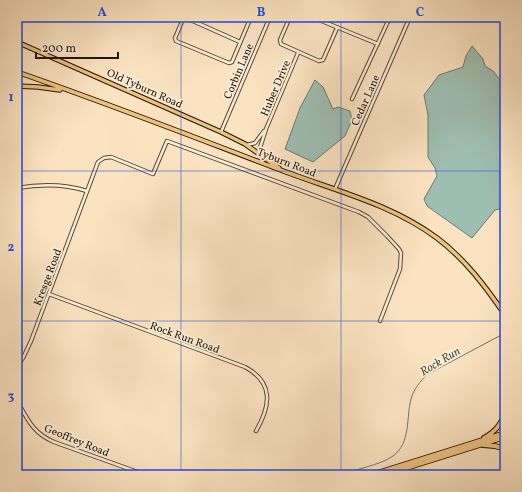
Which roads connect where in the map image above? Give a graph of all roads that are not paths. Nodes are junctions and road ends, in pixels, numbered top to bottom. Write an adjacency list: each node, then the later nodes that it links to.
1 (184, 17): 14 (street); 14 (street)
2 (246, 17): 9 (street)
3 (270, 17): 22 (street, Corbin Lane)
4 (290, 17): 16 (street)
5 (312, 17): 10 (street)
6 (377, 17): 11 (street)
7 (390, 17): 11 (street)
8 (410, 17): 27 (street, Cedar Lane)
9 (251, 18): 14 (street)
10 (318, 18): 12 (street)
11 (388, 22): 15 (street)
12 (337, 28): 15 (street); 16 (street)
13 (17, 42): 22 (main road, Old Tyburn Road)
14 (240, 42)
15 (378, 44): 20 (street)
16 (298, 53): 21 (street, Huber Drive)
17 (17, 72): 19 (main road, Tyburn Road)
18 (17, 86): 19 (main road)
19 (68, 91): 25 (main road, Tyburn Road)
20 (352, 99)
21 (266, 129): 23 (street, Huber Drive); 24 (street, Huber Drive)
22 (221, 132): 23 (main road, Old Tyburn Road)
23 (245, 144): 24 (main road, Old Tyburn Road)
24 (261, 154): 25 (main road, Old Tyburn Road)
25 (285, 172): 27 (main road, Tyburn Road)
26 (17, 188): 28 (street)
27 (335, 190): 30 (main road, Tyburn Road)
28 (87, 191): 29 (street, Kresge Road); 31 (street, Kresge Road)
29 (49, 294): 32 (street, Kresge Road); 35 (street, Rock Run Road)
30 (505, 315)
31 (380, 321)
32 (17, 366)
33 (17, 401): 40 (street, Geoffrey Road)
34 (505, 413): 38 (highway)
35 (256, 431)
36 (505, 434): 38 (highway)
37 (505, 437): 38 (highway)
38 (476, 444): 39 (highway); 41 (highway); 42 (highway)
39 (505, 449)
40 (146, 475)
41 (372, 475)
42 (384, 475)

